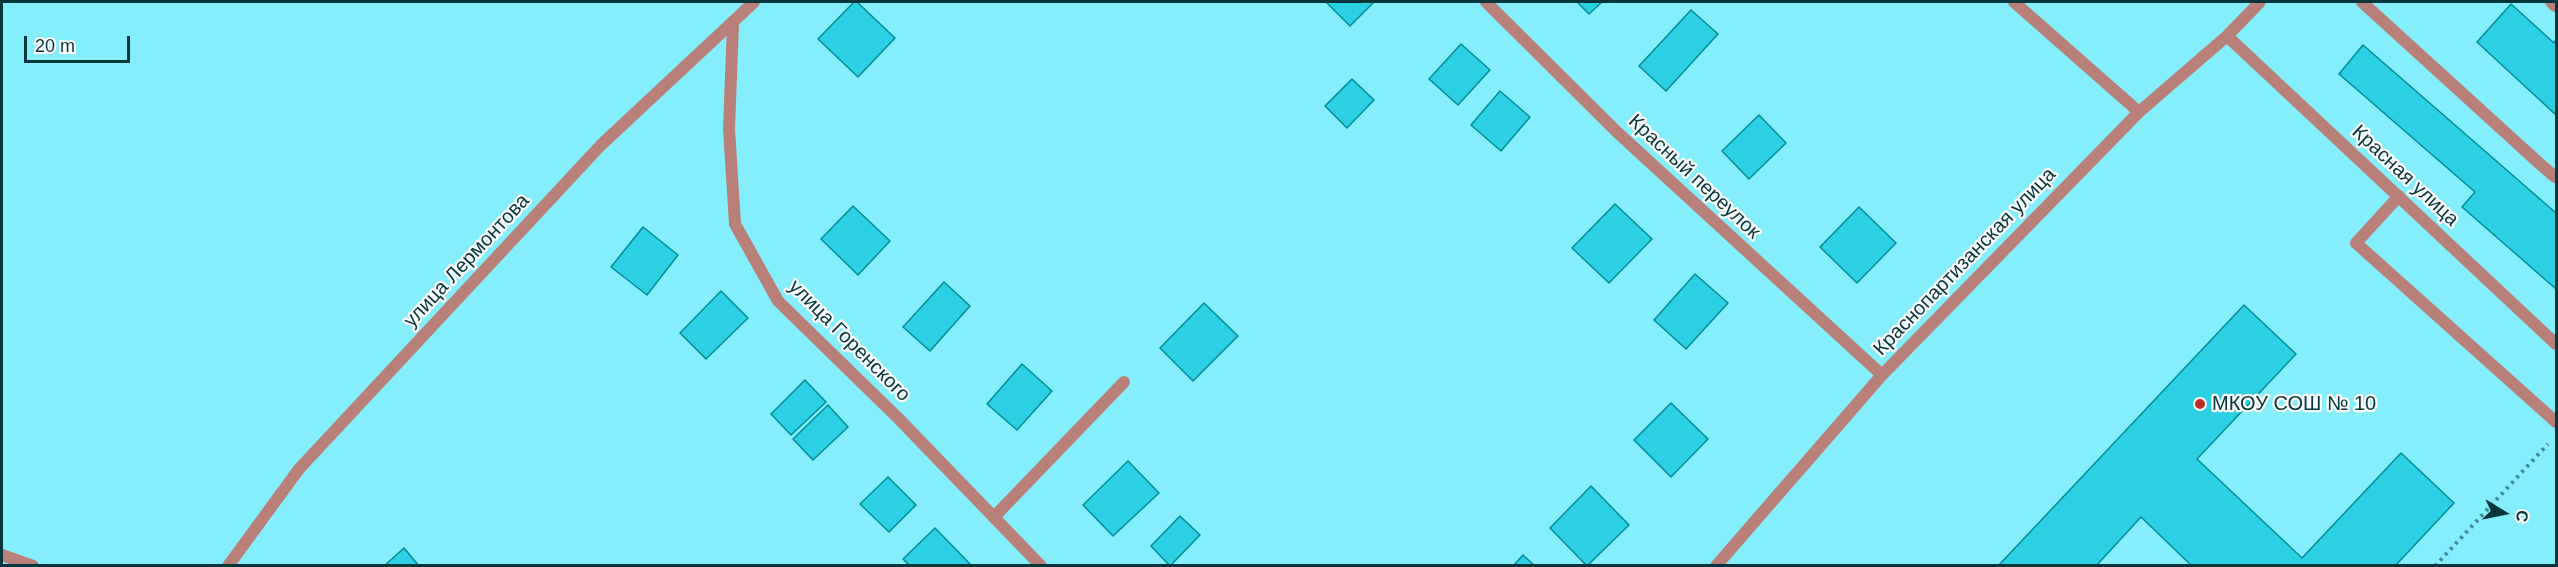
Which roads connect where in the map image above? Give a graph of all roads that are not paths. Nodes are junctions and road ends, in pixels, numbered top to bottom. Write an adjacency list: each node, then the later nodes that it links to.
1 (754, 2): 6 (street, улица Лермонтова)
2 (1486, 2): 12 (street, Красный переулок)
3 (2014, 2): 8 (street)
4 (2260, 2): 7 (street, Краснопартизанская улица)
5 (2362, 2): 9 (street)
6 (733, 24): 15 (street, улица Горенского); 18 (street, улица Лермонтова)
7 (2227, 36): 8 (street, Краснопартизанская улица); 10 (street, Красная улица)
8 (2139, 112): 12 (street, Краснопартизанская улица)
9 (2556, 175)
10 (2398, 196): 11 (street, Красная улица); 14 (street)
11 (2556, 344)
12 (1882, 375): 20 (street, Краснопартизанская улица)
13 (1124, 382): 15 (street)
14 (2556, 422)
15 (994, 517): 19 (street, улица Горенского)
16 (2, 555): 17 (street)
17 (33, 566)
18 (228, 566)
19 (1041, 566)
20 (1716, 566)

